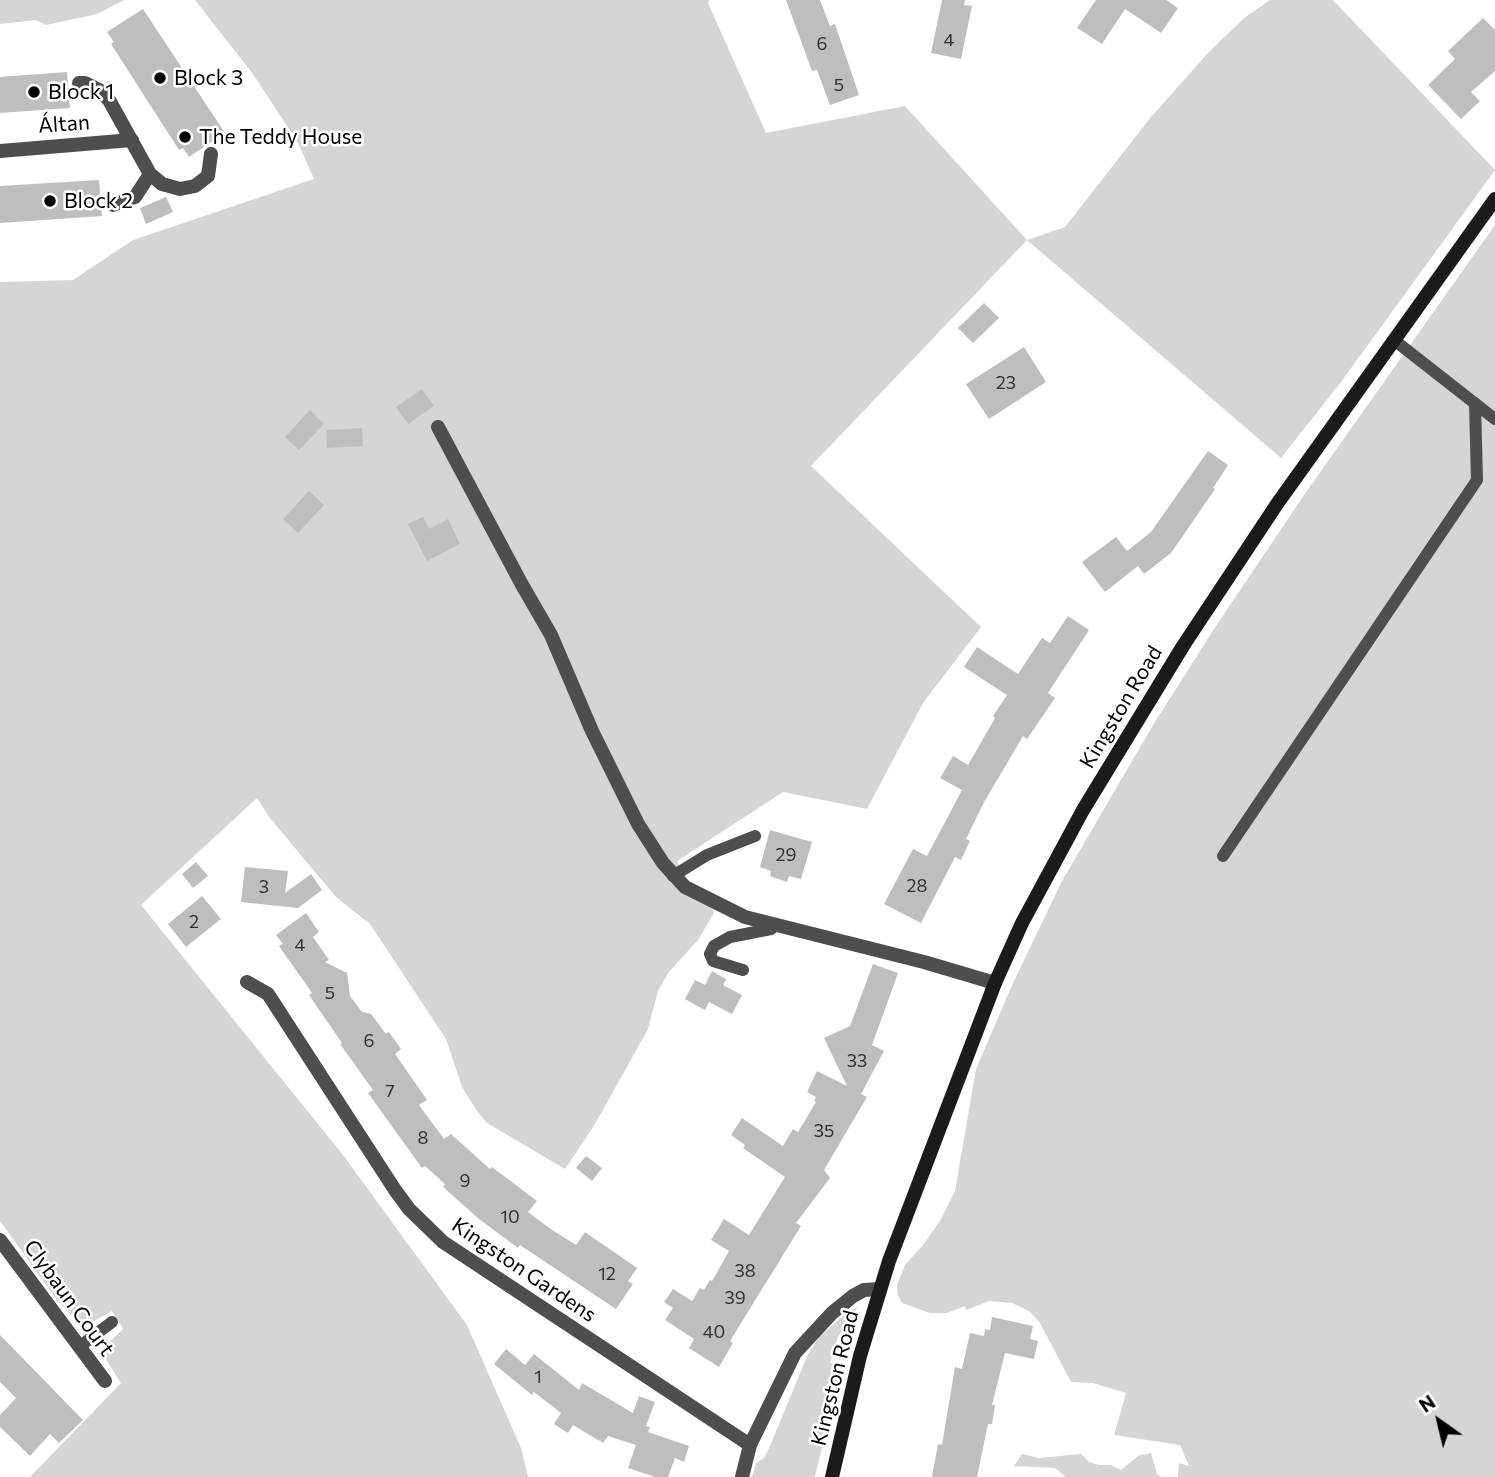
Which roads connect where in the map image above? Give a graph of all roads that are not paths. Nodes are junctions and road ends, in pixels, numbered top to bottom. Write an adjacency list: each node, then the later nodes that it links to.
1 (79, 83): 2 (street, Áltan)
2 (132, 140): 3 (street, Áltan); 5 (street, Áltan)
3 (0, 150)
4 (211, 154): 5 (street)
5 (150, 174): 7 (street)
6 (1495, 199): 8 (main road, Kingston Road)
7 (113, 205)
8 (1394, 340): 9 (lane); 18 (main road, Kingston Road)
9 (1475, 403): 10 (lane); 13 (lane)
10 (1495, 419)
11 (438, 427): 14 (street)
12 (755, 836): 14 (lane)
13 (1223, 856)
14 (673, 876): 15 (street)
15 (776, 925): 16 (lane); 18 (street)
16 (743, 970)
17 (247, 982): 24 (street, Kingston Gardens)
18 (995, 984): 20 (main road, Kingston Road)
19 (0, 1240): 22 (street, Clybaun Court)
20 (880, 1289): 24 (street, Kingston Road); 26 (main road, Kingston Road)
21 (112, 1322): 22 (lane)
22 (79, 1347): 23 (street, Clybaun Court)
23 (104, 1381)
24 (750, 1445): 25 (street, Kingston Road)
25 (743, 1477)
26 (832, 1477)

